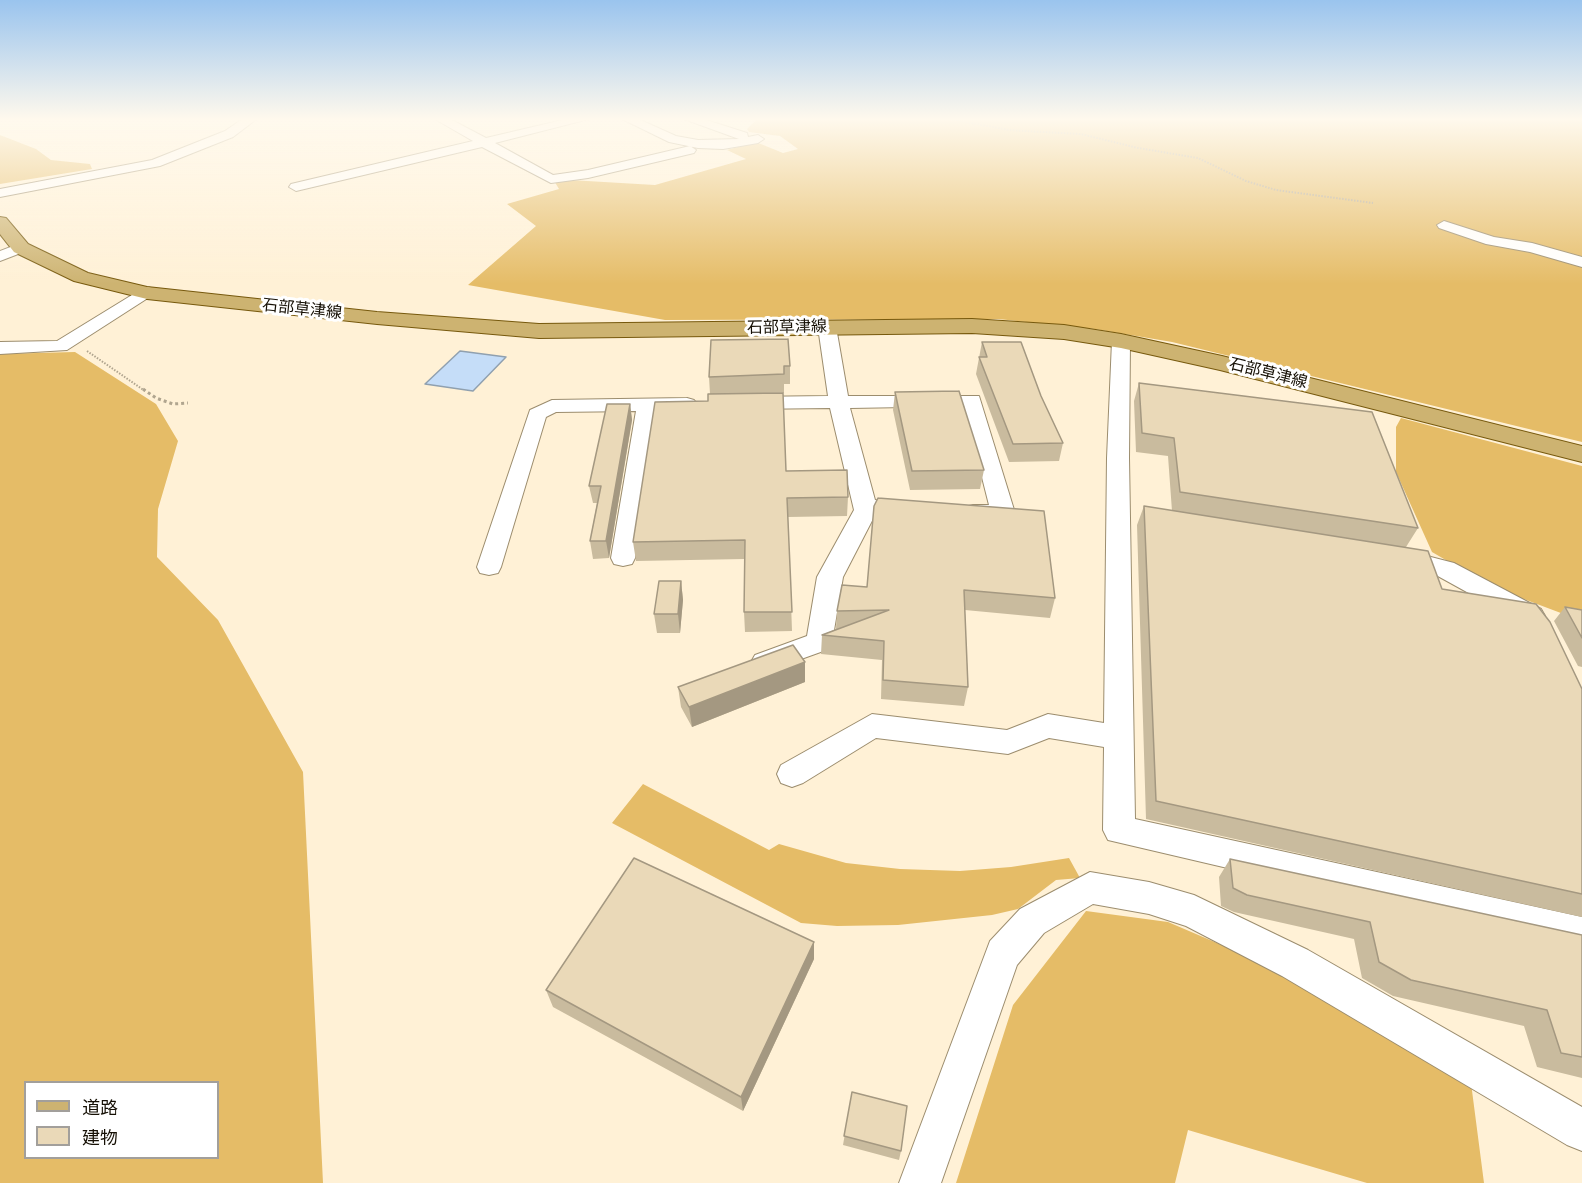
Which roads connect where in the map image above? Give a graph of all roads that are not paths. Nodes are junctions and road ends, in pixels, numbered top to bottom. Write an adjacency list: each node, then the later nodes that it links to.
1 (102, 173): 6 (street)
2 (356, 173): 5 (street)
3 (541, 173): 4 (street)
4 (591, 173)
5 (297, 187)
6 (0, 193)
7 (0, 222): 9 (main road, 石部草津線)
8 (1444, 225): 11 (street)
9 (21, 248): 10 (street); 12 (main road, 石部草津線)
10 (0, 256)
11 (1582, 262)
12 (145, 292): 13 (main road, 石部草津線); 15 (street)
13 (827, 327): 14 (main road, 石部草津線); 16 (street)
14 (1121, 340): 20 (main road, 石部草津線); 29 (street)
15 (0, 348)
16 (839, 402): 19 (street); 21 (street); 23 (street)
17 (647, 404): 18 (street); 25 (street); 26 (street)
18 (704, 404)
19 (726, 404)
20 (1582, 454)
21 (865, 507): 22 (street); 28 (street)
22 (922, 509)
23 (957, 511)
24 (1372, 553): 27 (street)
25 (623, 558)
26 (489, 567)
27 (1547, 635)
28 (742, 671)
29 (1118, 737): 30 (street); 31 (street)
30 (792, 774)
31 (1582, 934)
32 (1582, 1130): 33 (street)
33 (920, 1183)

